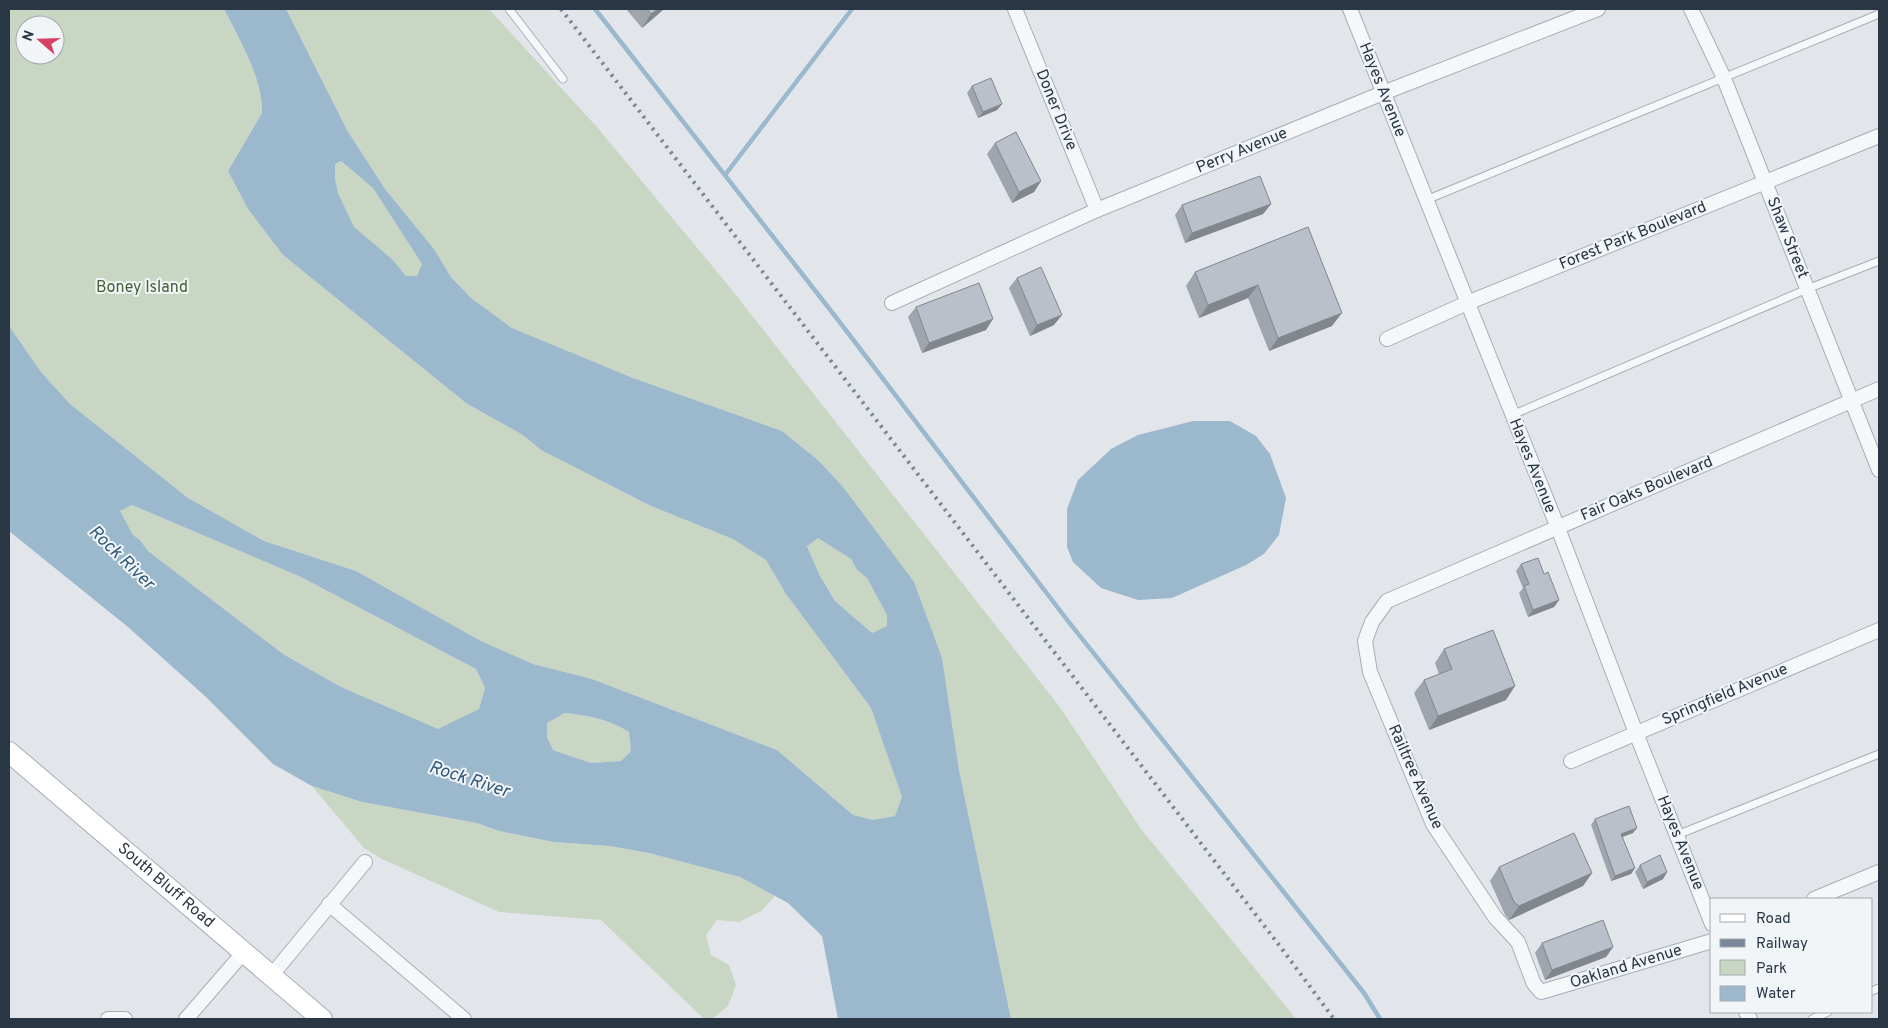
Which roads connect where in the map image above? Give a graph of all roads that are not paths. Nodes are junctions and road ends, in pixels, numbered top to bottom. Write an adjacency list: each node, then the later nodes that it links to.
1 (509, 9): 8 (lane)
2 (1015, 9): 13 (street, Doner Drive)
3 (1350, 9): 9 (street, Hayes Avenue)
4 (1598, 9): 9 (street, Perry Avenue)
5 (1691, 9): 7 (street, Shaw Street)
6 (1879, 14): 7 (lane)
7 (1723, 76): 11 (street, Shaw Street); 12 (lane)
8 (563, 79)
9 (1383, 93): 12 (street, Hayes Avenue); 13 (street, Perry Avenue)
10 (1879, 136): 11 (street, Forest Park Boulevard)
11 (1765, 184): 15 (street, Shaw Street); 17 (street, Forest Park Boulevard)
12 (1426, 200): 17 (street, Hayes Avenue)
13 (1097, 210): 16 (street, Perry Avenue)
14 (1879, 261): 15 (lane)
15 (1808, 289): 20 (street, Shaw Street); 21 (lane)
16 (892, 303)
17 (1467, 303): 18 (street, Forest Park Boulevard); 21 (street, Hayes Avenue)
18 (1386, 338)
19 (1879, 389): 20 (street, Fair Oaks Boulevard)
20 (1852, 400): 22 (street, Shaw Street); 23 (street, Fair Oaks Boulevard)
21 (1512, 415): 23 (street, Hayes Avenue)
22 (1879, 470)
23 (1558, 528): 24 (street, Fair Oaks Boulevard); 26 (street, Hayes Avenue)
24 (1387, 601): 39 (street, Railtree Avenue)
25 (1879, 630): 26 (street, Springfield Avenue)
26 (1636, 733): 29 (street, Springfield Avenue); 30 (street, Hayes Avenue)
27 (9, 752): 37 (street, South Bluff Road)
28 (1879, 754): 30 (lane)
29 (1571, 760)
30 (1677, 836): 35 (street, Hayes Avenue)
31 (365, 862): 34 (street)
32 (1879, 872): 33 (street)
33 (1816, 898)
34 (329, 904): 38 (street); 45 (street)
35 (1710, 919)
36 (1710, 942): 39 (street, Oakland Avenue)
37 (244, 952): 38 (street, South Bluff Road); 43 (street)
38 (271, 976): 44 (street, South Bluff Road)
39 (1541, 992)
40 (1826, 1013): 46 (lane)
41 (108, 1019): 42 (street)
42 (126, 1019)
43 (186, 1019)
44 (322, 1019)
45 (464, 1019)
46 (1812, 1019)

